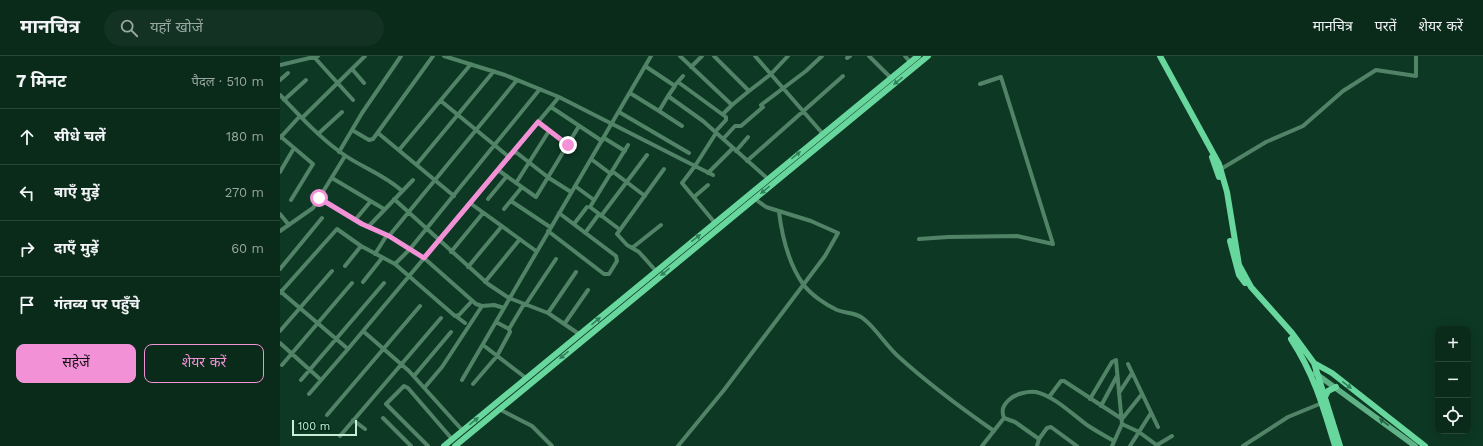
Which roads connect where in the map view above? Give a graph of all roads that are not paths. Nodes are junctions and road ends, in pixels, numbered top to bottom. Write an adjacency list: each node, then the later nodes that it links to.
1 (316, 56): 22 (street); 36 (street)
2 (365, 56): 25 (street)
3 (401, 56): 62 (street)
4 (433, 56): 65 (street)
5 (444, 56): 21 (street)
6 (651, 56): 23 (street)
7 (680, 56): 24 (street)
8 (702, 56): 24 (street)
9 (714, 56): 41 (street)
10 (755, 56): 28 (street)
11 (788, 56): 28 (street)
12 (822, 56): 39 (street)
13 (869, 56): 31 (street)
14 (905, 56): 20 (street)
15 (918, 56): 20 (main road)
16 (928, 56): 115 (main road, one-way to 115)
17 (1155, 56): 197 (main road)
18 (1160, 56): 93 (main road)
19 (1416, 56): 93 (street)
20 (910, 62): 31 (main road)
21 (471, 64): 26 (street); 48 (street)
22 (280, 65)
23 (645, 66): 37 (street); 42 (street)
24 (691, 67): 49 (street)
25 (352, 69): 35 (street); 36 (street)
26 (494, 72): 34 (street); 56 (street)
27 (288, 73): 32 (street)
28 (771, 74): 39 (street); 41 (street)
29 (683, 76): 37 (street)
30 (843, 76): 54 (street)
31 (891, 78): 68 (main road)
32 (280, 80)
33 (306, 80): 46 (street)
34 (517, 80): 40 (street); 63 (street)
35 (364, 83)
36 (337, 84): 47 (street); 57 (street)
37 (676, 84): 44 (street); 55 (street)
38 (980, 84): 145 (street)
39 (782, 87): 54 (street); 72 (street)
40 (540, 89): 45 (street); 73 (street)
41 (749, 90): 49 (street)
42 (630, 93): 51 (street); 53 (street)
43 (280, 95): 46 (street)
44 (668, 96): 51 (street); 66 (street)
45 (559, 97): 50 (street); 59 (street)
46 (284, 100): 57 (street)
47 (353, 100)
48 (441, 100): 56 (street); 78 (street)
49 (732, 105): 55 (street)
50 (551, 107): 58 (street); 60 (street)
51 (659, 111): 61 (street)
52 (342, 112): 67 (street)
53 (619, 112): 59 (street); 82 (street)
54 (804, 112): 68 (street); 87 (street)
55 (723, 114): 66 (street)
56 (458, 115): 63 (street); 89 (street)
57 (301, 117): 67 (street); 69 (street)
58 (538, 122): 64 (street); 81 (street)
59 (612, 123): 71 (street); 90 (street)
60 (579, 126): 71 (street); 74 (street)
61 (682, 126)
62 (352, 130): 65 (street); 80 (street)
63 (477, 130): 73 (street); 101 (street)
64 (550, 131): 74 (street); 88 (street)
65 (378, 133): 78 (street)
66 (716, 133): 72 (street); 90 (street)
67 (318, 134): 80 (street)
68 (823, 134): 99 (main road, one-way to 68)
69 (280, 137): 76 (street)
70 (748, 138): 77 (street)
71 (603, 139): 79 (street); 86 (street)
72 (723, 139): 77 (street)
73 (495, 145): 85 (street); 109 (street)
74 (568, 145): 98 (street)
75 (628, 145): 79 (street)
76 (294, 148): 94 (street); 116 (street)
77 (735, 149): 87 (street); 90 (street)
78 (399, 150): 89 (street)
79 (625, 151): 95 (street)
80 (339, 152): 84 (street)
81 (513, 152): 85 (street); 88 (street)
82 (689, 153)
83 (647, 155): 102 (street)
84 (345, 156): 97 (street); 107 (street)
85 (509, 157): 92 (street)
86 (591, 159): 95 (street); 105 (street)
87 (748, 161): 99 (street)
88 (530, 162): 98 (street); 103 (street)
89 (418, 164): 101 (street)
90 (695, 166): 111 (street)
91 (664, 169): 110 (street)
92 (498, 170): 96 (street); 120 (street)
93 (1221, 170): 198 (main road)
94 (280, 172)
95 (612, 172): 102 (street); 117 (street)
96 (507, 176): 103 (street); 114 (street)
97 (332, 178): 112 (street); 118 (street)
98 (549, 178): 106 (street); 108 (street)
99 (768, 179): 132 (main road)
100 (413, 180): 107 (street)
101 (436, 180): 109 (street); 125 (street)
102 (627, 182): 110 (street); 129 (street)
103 (516, 183): 106 (street)
104 (708, 185): 111 (street)
105 (575, 186): 108 (street); 117 (street)
106 (522, 187): 119 (street)
107 (402, 192): 113 (street)
108 (571, 192): 127 (street)
109 (454, 196): 138 (street)
110 (645, 196): 140 (street)
111 (694, 197): 132 (street)
112 (319, 198): 131 (street); 134 (street)
113 (394, 199): 122 (street); 125 (street)
114 (488, 199)
115 (755, 199): 124 (street); 222 (main road, one-way to 222)
116 (291, 200)
117 (594, 200): 129 (street)
118 (371, 201): 122 (street); 131 (street)
119 (511, 201): 123 (street); 139 (street)
120 (470, 203): 126 (street); 146 (street)
121 (586, 207): 133 (street)
122 (384, 209): 137 (street)
123 (504, 209)
124 (779, 212): 168 (street); 168 (street)
125 (408, 213): 138 (street); 143 (street)
126 (483, 213): 136 (street); 151 (street)
127 (559, 213): 133 (street); 139 (street)
128 (280, 214): 134 (street)
129 (600, 215): 140 (street); 142 (street)
130 (322, 218): 159 (street)
131 (355, 220): 137 (street)
132 (715, 223): 161 (main road, one-way to 132)
133 (574, 224): 142 (street)
134 (289, 225): 141 (street)
135 (662, 225): 148 (street)
136 (502, 226): 144 (street); 158 (street)
137 (368, 227): 143 (street)
138 (426, 229): 146 (street); 149 (street)
139 (549, 229): 142 (street); 150 (street)
140 (619, 229): 148 (street)
141 (280, 231)
142 (585, 233)
143 (388, 236): 149 (street); 152 (street)
144 (520, 239): 150 (street); 165 (street)
145 (919, 239)
146 (439, 241): 151 (street); 154 (street)
147 (361, 246): 152 (street); 157 (street); 170 (street)
148 (632, 248): 161 (street)
149 (410, 249): 154 (street); 156 (street)
150 (536, 251): 171 (street)
151 (451, 252): 158 (street)
152 (375, 254): 153 (street)
153 (382, 258): 156 (street); 164 (street)
154 (424, 258): 163 (street); 172 (street)
155 (556, 258): 173 (street)
156 (395, 264): 163 (street)
157 (345, 266)
158 (468, 266): 165 (street)
159 (280, 268)
160 (332, 271): 176 (street)
161 (656, 271): 189 (main road, one-way to 161)
162 (576, 272): 178 (street)
163 (409, 276): 179 (street); 187 (street)
164 (363, 282)
165 (485, 282): 171 (street)
166 (352, 283): 182 (street)
167 (384, 283): 190 (street)
168 (803, 284): 232 (street); 245 (street)
169 (588, 290): 184 (street)
170 (280, 292): 176 (street)
171 (509, 298): 173 (street); 177 (street)
172 (472, 301): 175 (street); 179 (street)
173 (525, 304): 178 (street); 185 (street)
174 (420, 306): 194 (street)
175 (482, 306): 177 (street); 213 (street)
176 (300, 308): 182 (street); 186 (street)
177 (504, 308): 181 (street)
178 (548, 312): 184 (street)
179 (457, 317): 183 (street)
180 (441, 318): 199 (street)
181 (496, 322): 185 (street); 192 (street)
182 (318, 323): 190 (street); 195 (street)
183 (465, 323)
184 (565, 323): 189 (street)
185 (509, 329): 196 (street)
186 (280, 331)
187 (363, 331): 193 (street); 194 (street)
188 (451, 332): 207 (street)
189 (579, 334): 208 (main road)
190 (336, 339): 193 (street); 202 (street)
191 (280, 342): 195 (street)
192 (483, 345): 196 (street); 211 (street)
193 (348, 349): 210 (street)
194 (383, 349): 199 (street); 224 (street)
195 (292, 353): 201 (street); 202 (street)
196 (497, 356): 208 (street); 212 (street)
197 (1306, 361): 198 (main road); 203 (main road)
198 (1314, 363): 206 (main road); 255 (main road, one-way to 255)
199 (402, 364): 207 (street); 227 (street)
200 (1128, 364): 204 (street)
201 (282, 365)
202 (310, 370): 209 (street); 210 (street)
203 (1310, 372): 206 (main road); 220 (main road)
204 (1132, 373): 216 (street); 217 (street)
205 (1118, 375): 216 (street); 219 (street); 221 (street)
206 (1319, 375): 214 (main road); 220 (main road)
207 (414, 376): 213 (street)
208 (526, 378): 231 (main road, one-way to 208)
209 (301, 380)
210 (321, 380): 215 (street)
211 (462, 380)
212 (473, 384)
213 (425, 387): 231 (street)
214 (1336, 387): 220 (main road); 254 (main road, one-way to 214)
215 (309, 394)
216 (1119, 394): 228 (street)
217 (1142, 394): 223 (street); 228 (street)
218 (1049, 397): 219 (street); 226 (street); 238 (street)
219 (1090, 399): 221 (street)
220 (1323, 400): 251 (street); 252 (main road); 253 (main road)
221 (1101, 406): 228 (street)
222 (499, 410): 243 (main road); 244 (street)
223 (1151, 413): 229 (street); 233 (street)
224 (327, 415)
225 (383, 418): 240 (street)
226 (1004, 418): 232 (street); 237 (street)
227 (354, 420): 230 (street); 234 (street)
228 (1122, 421): 233 (street); 238 (street)
229 (1158, 427)
230 (365, 429)
231 (462, 431): 236 (main road)
232 (994, 431): 246 (street)
233 (1139, 432): 239 (street); 250 (street)
234 (340, 436)
235 (1172, 436): 239 (street)
236 (452, 439): 241 (street); 242 (main road)
237 (1039, 439): 247 (street); 248 (street)
238 (1114, 441): 249 (street)
239 (1158, 445)
240 (411, 446)
241 (428, 446)
242 (444, 446)
243 (455, 446)
244 (552, 446)
245 (678, 446)
246 (982, 446)
247 (1037, 446)
248 (1077, 446)
249 (1112, 446)
250 (1130, 446)
251 (1243, 446)
252 (1335, 446)
253 (1340, 446)
254 (1415, 446)
255 (1425, 446)

